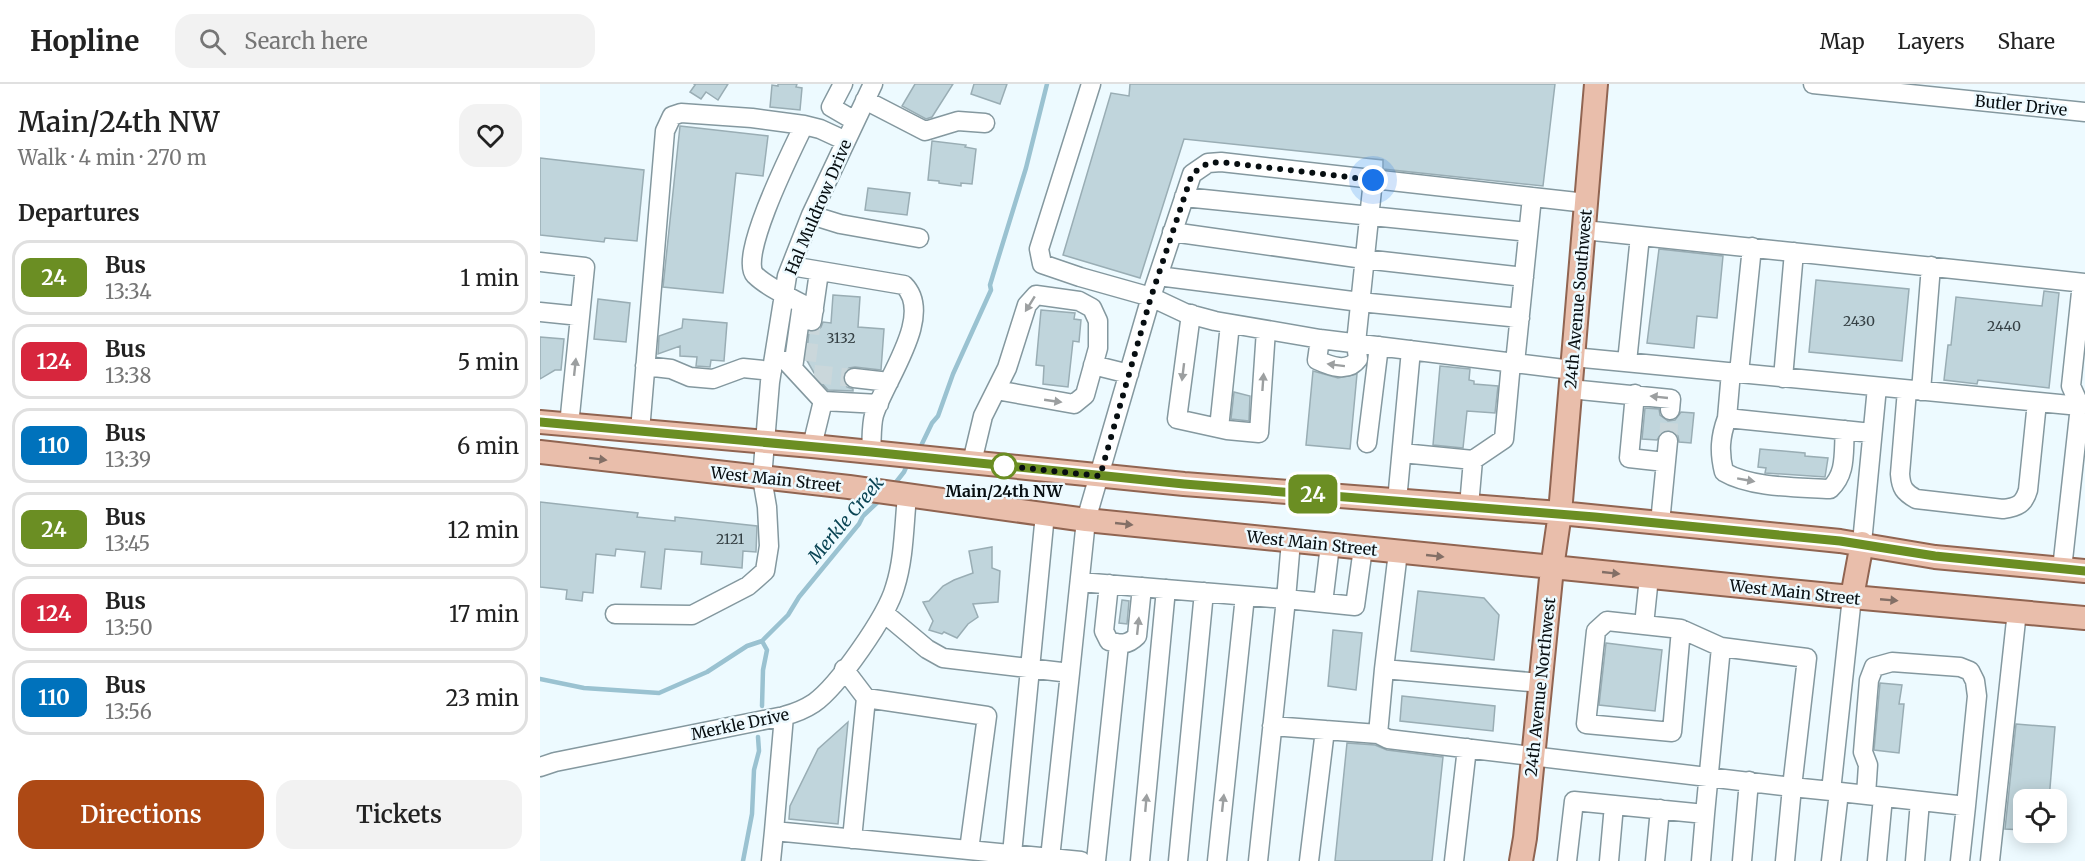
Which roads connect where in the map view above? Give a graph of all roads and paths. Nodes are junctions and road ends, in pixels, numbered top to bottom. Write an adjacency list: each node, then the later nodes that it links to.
1 (843, 84): 6 (street)
2 (1091, 84): 34 (street)
3 (1596, 84): 15 (main road, 24th Avenue Southwest)
4 (1814, 84): 7 (street, Butler Drive)
5 (869, 92): 8 (street, Hal Muldrow Drive); 9 (street)
6 (831, 107): 8 (street); 10 (street)
7 (2085, 112)
8 (855, 121): 11 (street, Hal Muldrow Drive)
9 (985, 123)
10 (812, 127): 11 (street); 33 (street); 51 (street)
11 (846, 141): 16 (street, Hal Muldrow Drive)
12 (1373, 180): 13 (street); 14 (street); 17 (street)
13 (1184, 197): 17 (street); 19 (street)
14 (1532, 197): 15 (street); 20 (street)
15 (1586, 203): 18 (main road, 24th Avenue Southwest)
16 (811, 215): 22 (street); 27 (street, Hal Muldrow Drive)
17 (1368, 216): 20 (street); 25 (street)
18 (1584, 230): 21 (street); 53 (main road, 24th Avenue Southwest)
19 (1172, 232): 25 (street); 30 (street)
20 (1528, 232): 31 (street)
21 (1640, 236): 23 (street); 47 (street)
22 (919, 238)
23 (1752, 247): 24 (street); 54 (street)
24 (1794, 252): 28 (street); 57 (street)
25 (1364, 259): 31 (street); 35 (street)
26 (540, 262): 39 (street)
27 (791, 266): 29 (street); 33 (street, Hal Muldrow Drive)
28 (1931, 266): 32 (street); 62 (street)
29 (819, 272): 37 (street); 58 (street)
30 (1158, 276): 34 (street); 35 (street)
31 (1524, 277): 40 (street)
32 (2083, 283): 59 (street)
33 (784, 294): 37 (street); 49 (street, Hal Muldrow Drive)
34 (1151, 297): 38 (street); 55 (street)
35 (1360, 302): 40 (street); 44 (street)
36 (540, 312): 39 (street)
37 (809, 312): 52 (street)
38 (1191, 314): 41 (street); 72 (street, one-way to 72)
39 (580, 316): 71 (street, one-way to 39)
40 (1520, 318): 48 (street)
41 (1230, 324): 42 (street); 72 (street)
42 (1266, 330): 43 (street); 72 (street, one-way to 42)
43 (1320, 339): 44 (street); 44 (street, one-way to 43)
44 (1356, 343): 45 (street)
45 (1379, 346): 46 (street); 78 (street)
46 (1411, 350): 48 (street); 82 (street)
47 (1627, 362): 53 (street); 54 (street)
48 (1513, 363): 53 (street); 83 (street)
49 (773, 364): 51 (street); 52 (street); 77 (street, Hal Muldrow Drive)
50 (1093, 365): 55 (street); 61 (street, one-way to 50); 61 (street, one-way to 61)
51 (645, 366): 74 (street)
52 (805, 371): 64 (street)
53 (1572, 372): 63 (street); 92 (main road, 24th Avenue Southwest)
54 (1735, 373): 57 (street); 69 (street)
55 (1129, 374): 86 (street)
56 (854, 378): 58 (street)
57 (1784, 378): 60 (street)
58 (889, 382): 66 (street)
59 (2078, 386): 67 (street)
60 (1877, 387): 62 (street); 75 (street)
61 (996, 390): 84 (street)
62 (1914, 390): 65 (street); 65 (street)
63 (1635, 394): 68 (street, one-way to 63); 85 (street)
64 (823, 401): 66 (street); 79 (street)
65 (2037, 402): 67 (street)
66 (879, 404): 81 (street)
67 (2080, 406): 89 (street)
68 (1670, 411)
69 (1727, 418): 73 (street); 73 (street, one-way to 73)
70 (540, 422): 71 (main road)
71 (569, 425): 74 (main road)
72 (1219, 428)
73 (1845, 430): 75 (street)
74 (640, 431): 77 (main road)
75 (1872, 433): 97 (street)
76 (1668, 441): 85 (street)
77 (765, 442): 79 (main road); 87 (street, Hal Muldrow Drive)
78 (1367, 443)
79 (813, 446): 81 (main road)
80 (540, 452): 87 (main road, West Main Street, one-way to 87)
81 (871, 452): 84 (main road)
82 (1402, 453): 83 (street); 90 (street)
83 (1473, 460): 91 (street)
84 (972, 462): 86 (main road)
85 (1665, 462): 95 (street)
86 (1100, 476): 90 (main road); 94 (street)
87 (762, 478): 88 (main road, West Main Street); 116 (street, Hal Muldrow Drive)
88 (903, 495): 93 (main road, West Main Street); 115 (street, Merkle Drive)
89 (2077, 498): 102 (street)
90 (1397, 501): 91 (main road)
91 (1469, 506): 92 (main road)
92 (1560, 513): 95 (main road); 101 (main road, 24th Avenue Northwest)
93 (1045, 514): 94 (main road, West Main Street); 122 (street)
94 (1086, 520): 96 (main road, West Main Street, one-way to 96); 105 (street)
95 (1660, 523): 97 (main road)
96 (1291, 541): 98 (main road, West Main Street); 112 (street)
97 (1862, 543): 102 (main road); 111 (main road)
98 (1330, 545): 99 (main road, West Main Street); 113 (street)
99 (1363, 548): 100 (main road, West Main Street); 113 (street)
100 (1398, 552): 101 (main road, West Main Street, one-way to 101); 124 (street)
101 (1552, 568): 104 (main road, West Main Street, one-way to 104); 126 (main road, 24th Avenue Northwest)
102 (2062, 569): 103 (main road)
103 (2085, 571)
104 (1649, 577): 111 (main road, West Main Street); 118 (street)
105 (1080, 582): 106 (street); 125 (street)
106 (1109, 584): 107 (street); 120 (street)
107 (1142, 587): 108 (street); 120 (street, one-way to 107)
108 (1166, 589): 109 (street); 153 (street, one-way to 108)
109 (1204, 592): 110 (street); 154 (street)
110 (1245, 596): 112 (street); 155 (street, one-way to 110)
111 (1852, 597): 114 (main road, West Main Street, one-way to 114); 138 (street)
112 (1286, 599): 113 (street); 129 (street)
113 (1323, 603)
114 (2017, 611): 117 (main road, West Main Street); 170 (street)
115 (884, 613): 122 (street); 123 (street, Merkle Drive)
116 (615, 614)
117 (2085, 618)
118 (1644, 625): 119 (street); 119 (street)
119 (1681, 629): 121 (street)
120 (1119, 644): 152 (street)
121 (1721, 647): 135 (street); 137 (street)
122 (1031, 668): 125 (street); 148 (street)
123 (844, 669): 127 (street); 128 (street, Merkle Drive)
124 (1384, 669): 126 (street); 131 (street)
125 (1070, 673): 149 (street)
126 (1541, 683): 133 (main road, 24th Avenue Northwest)
127 (866, 698): 146 (street); 147 (street)
128 (784, 716): 134 (street, Merkle Drive); 145 (street)
129 (1272, 726): 130 (street); 156 (street)
130 (1325, 730): 131 (street); 157 (street)
131 (1378, 734): 132 (street)
132 (1467, 748): 133 (street); 158 (street)
133 (1533, 756): 135 (street); 159 (main road, 24th Avenue Northwest)
134 (540, 767)
135 (1708, 776): 136 (street); 144 (street)
136 (1749, 781): 137 (street); 164 (street)
137 (1792, 787): 138 (street); 165 (street)
138 (1835, 791): 139 (street); 166 (street)
139 (1875, 796): 140 (street); 141 (street); 167 (street)
140 (1966, 800): 141 (street); 169 (street)
141 (1920, 801): 168 (street)
142 (1614, 805): 143 (street); 160 (street); 161 (street)
143 (1660, 809): 144 (street); 162 (street)
144 (1705, 813): 163 (street)
145 (774, 831): 146 (street); 150 (street)
146 (852, 839): 147 (street)
147 (969, 850): 148 (street)
148 (1011, 854): 149 (street)
149 (1050, 858): 151 (street)
150 (771, 861)
151 (1081, 861)
152 (1096, 861)
153 (1140, 861)
154 (1178, 861)
155 (1217, 861)
156 (1258, 861)
157 (1310, 861)
158 (1454, 861)
159 (1521, 861)
160 (1567, 861)
161 (1609, 861)
162 (1655, 861)
163 (1701, 861)
164 (1742, 861)
165 (1785, 861)
166 (1831, 861)
167 (1876, 861)
168 (1915, 861)
169 (1960, 861)
170 (1990, 861)

